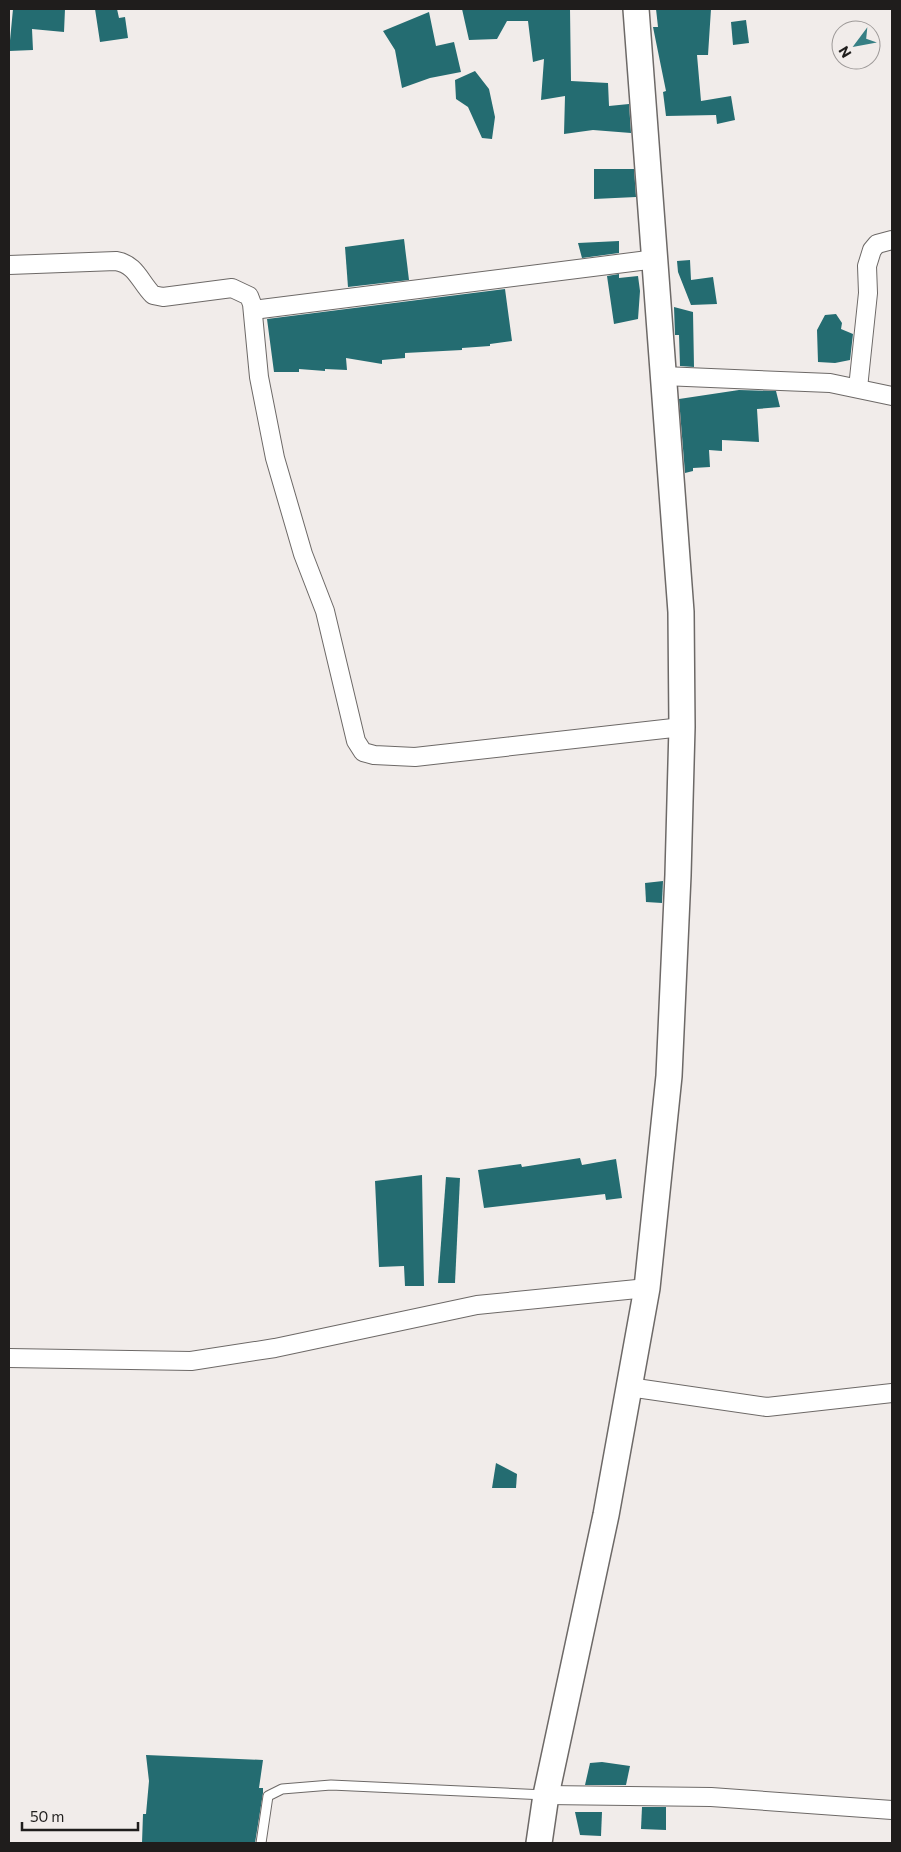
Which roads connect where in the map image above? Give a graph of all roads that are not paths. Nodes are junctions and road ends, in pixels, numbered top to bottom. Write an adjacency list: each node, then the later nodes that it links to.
1 (636, 9): 3 (street)
2 (892, 240): 7 (street)
3 (656, 259): 5 (street); 6 (street)
4 (9, 265): 5 (street)
5 (253, 310): 9 (street)
6 (663, 376): 7 (street); 9 (street)
7 (858, 388): 8 (street)
8 (892, 396)
9 (682, 727): 10 (street)
10 (646, 1288): 11 (street); 12 (street)
11 (9, 1358)
12 (629, 1387): 13 (street); 14 (street)
13 (892, 1393)
14 (546, 1795): 15 (street); 16 (lane); 17 (street)
15 (892, 1810)
16 (261, 1843)
17 (539, 1843)

